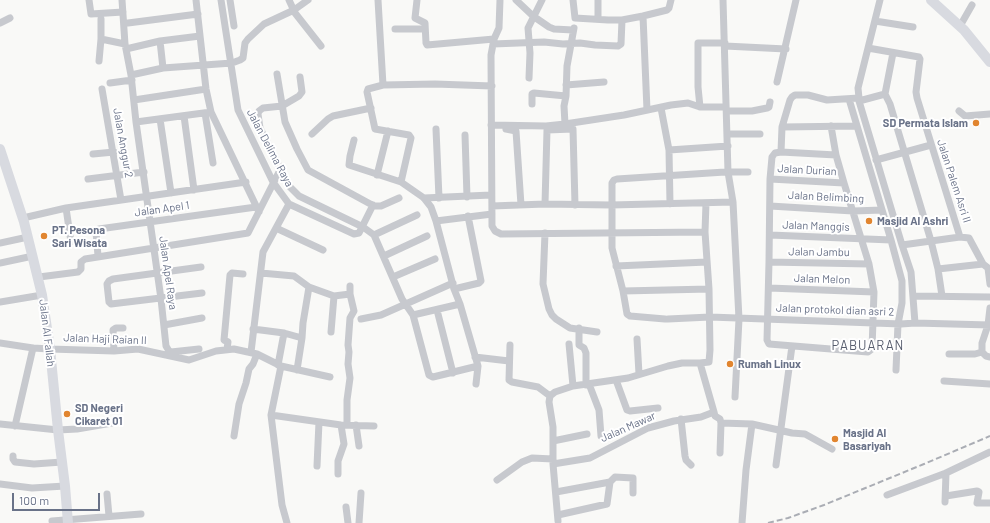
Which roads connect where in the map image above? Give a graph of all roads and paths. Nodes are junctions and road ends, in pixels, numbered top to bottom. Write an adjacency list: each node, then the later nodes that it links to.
1 (89, 0): 22 (street)
2 (123, 0): 22 (street, Jalan Apel Raya)
3 (196, 0): 23 (street)
4 (221, 0): 52 (street, Jalan Delima Raya)
5 (230, 0): 33 (street)
6 (288, 0): 21 (street)
7 (308, 0): 21 (street)
8 (378, 0): 62 (street)
9 (417, 0): 37 (street)
10 (500, 0): 41 (street)
11 (516, 0): 24 (street)
12 (542, 0): 24 (street)
13 (573, 0): 28 (street)
14 (598, 0): 28 (street)
15 (671, 0): 25 (street)
16 (723, 0): 44 (street)
17 (796, 0): 48 (street)
18 (880, 0): 30 (street)
19 (931, 0): 34 (street)
20 (972, 5): 34 (street)
21 (294, 10): 45 (street); 52 (street)
22 (123, 12): 46 (street, Jalan Apel Raya)
23 (198, 14): 32 (street); 38 (street)
24 (533, 16): 42 (street); 43 (street)
25 (643, 16): 29 (street); 78 (street)
26 (10, 18): 31 (street)
27 (101, 19): 39 (street)
28 (598, 19): 29 (street)
29 (622, 20): 43 (street)
30 (875, 21): 35 (street); 47 (street)
31 (0, 23)
32 (128, 24)
33 (234, 26)
34 (960, 26): 51 (street)
35 (913, 27)
36 (395, 29): 37 (street)
37 (425, 29): 41 (street)
38 (200, 36): 40 (street); 53 (street)
39 (101, 39): 46 (street); 50 (street)
40 (160, 41): 46 (street); 54 (street)
41 (494, 42): 42 (street); 64 (street)
42 (529, 44): 43 (street); 58 (street)
43 (570, 44): 63 (street)
44 (725, 44): 48 (street); 74 (street); 77 (street)
45 (321, 46)
46 (126, 47): 56 (street, Jalan Apel Raya)
47 (868, 48): 49 (street); 69 (street)
48 (786, 49): 60 (street)
49 (893, 53): 67 (street); 97 (street, Jalan Palem Asri II)
50 (99, 61)
51 (990, 62)
52 (231, 63): 53 (street); 118 (street, Jalan Delima Raya)
53 (204, 65): 54 (street); 66 (street)
54 (163, 68): 56 (street)
55 (277, 74): 73 (street)
56 (132, 77): 61 (street); 70 (street, Jalan Apel Raya)
57 (300, 77): 73 (street)
58 (529, 78)
59 (604, 82): 63 (street)
60 (777, 82)
61 (110, 83)
62 (383, 85): 64 (street); 75 (street)
63 (566, 85): 68 (street)
64 (492, 86): 89 (street)
65 (102, 89): 101 (street, Jalan Anggur 2)
66 (206, 89): 70 (street); 80 (street)
67 (884, 94): 69 (street); 103 (street)
68 (566, 96): 72 (street); 85 (street)
69 (855, 99): 86 (street); 88 (street); 106 (street)
70 (134, 100): 84 (street, Jalan Apel Raya)
71 (770, 102): 77 (street)
72 (532, 104)
73 (282, 106): 108 (street); 135 (street)
74 (700, 107): 76 (street); 77 (street)
75 (371, 108): 91 (street); 92 (street)
76 (661, 108): 78 (street); 100 (street)
77 (726, 109): 93 (street)
78 (647, 110): 85 (street)
79 (960, 111): 81 (street)
80 (208, 112): 82 (street); 107 (street); 117 (street)
81 (990, 114)
82 (184, 116): 83 (street); 121 (street)
83 (160, 119): 84 (street); 122 (street)
84 (136, 122): 109 (street, Jalan Apel Raya)
85 (566, 124): 89 (street)
86 (782, 126): 87 (street); 102 (street)
87 (831, 126): 88 (street); 105 (street)
88 (857, 126): 143 (street)
89 (491, 128): 123 (street); 136 (street)
90 (436, 129): 128 (street)
91 (388, 131): 113 (street); 119 (street)
92 (312, 134)
93 (728, 134): 94 (street); 98 (street)
94 (760, 134)
95 (465, 135): 125 (street)
96 (354, 140): 113 (street)
97 (931, 145): 103 (street); 160 (street, Jalan Palem Asri II)
98 (728, 146): 100 (street); 110 (street)
99 (0, 150): 148 (street, Jalan Al Fallah)
100 (669, 150): 114 (street)
101 (114, 152): 104 (street); 112 (street, Jalan Anggur 2)
102 (781, 152): 105 (street); 116 (street)
103 (905, 152): 106 (street); 163 (street)
104 (93, 154)
105 (836, 155): 120 (street)
106 (876, 160): 166 (street)
107 (213, 163)
108 (280, 170): 118 (street); 152 (street)
109 (144, 172): 112 (street); 124 (street, Jalan Apel Raya)
110 (728, 172): 111 (street); 114 (street); 130 (street)
111 (748, 172)
112 (118, 175): 115 (street); 129 (street, Jalan Anggur 2)
113 (377, 175): 119 (street)
114 (670, 176): 134 (street); 138 (street)
115 (88, 180)
116 (770, 180): 120 (street, Jalan Durian); 140 (street)
117 (246, 182): 121 (street); 142 (street)
118 (273, 182): 132 (street, Jalan Delima Raya); 142 (street)
119 (401, 182): 127 (street)
120 (844, 183): 144 (street)
121 (194, 190): 122 (street)
122 (171, 193): 124 (street)
123 (491, 195): 125 (street); 139 (street)
124 (147, 197): 129 (street); 150 (street, Jalan Apel Raya)
125 (467, 197): 128 (street)
126 (399, 198): 135 (street)
127 (424, 198): 128 (street); 149 (street)
128 (439, 198)
129 (122, 200): 141 (street)
130 (733, 202): 131 (street); 211 (street)
131 (706, 203): 134 (street); 153 (street)
132 (289, 204): 151 (street); 152 (street, Jalan Delima Raya)
133 (546, 204): 136 (street); 137 (street); 137 (street)
134 (670, 204): 138 (street)
135 (373, 205): 152 (street)
136 (521, 205): 139 (street)
137 (575, 205): 138 (street)
138 (611, 205): 154 (street)
139 (492, 206): 145 (street)
140 (770, 206): 144 (street, Jalan Belimbing); 157 (street)
141 (68, 209): 148 (street); 164 (street)
142 (258, 209): 150 (street, Jalan Apel 1); 167 (street)
143 (882, 210): 144 (street, Jalan Belimbing); 162 (street)
144 (853, 211): 161 (street)
145 (492, 214): 147 (street); 155 (street)
146 (417, 216): 156 (street)
147 (468, 216): 149 (street); 188 (street)
148 (23, 220): 159 (street, Jalan Al Fallah)
149 (436, 220): 188 (street)
150 (150, 222): 167 (street, Jalan Apel Raya); 170 (street, Jalan Apel 1)
151 (276, 228): 168 (street); 182 (street)
152 (361, 229): 156 (street)
153 (705, 232): 154 (street); 173 (street)
154 (612, 233): 155 (street); 178 (street)
155 (545, 234): 218 (street)
156 (374, 235): 171 (street)
157 (770, 235): 161 (street, Jalan Manggis); 174 (street)
158 (427, 236): 171 (street)
159 (28, 237): 165 (street); 169 (street, Jalan Al Fallah)
160 (960, 237): 163 (street); 177 (street)
161 (861, 238): 162 (street, Jalan Manggis); 176 (street)
162 (891, 240): 214 (street)
163 (931, 241): 166 (street); 180 (street)
164 (71, 242)
165 (0, 243)
166 (902, 245): 198 (street)
167 (153, 247): 170 (street); 181 (street, Jalan Apel Raya)
168 (323, 250)
169 (33, 256): 175 (street); 184 (street, Jalan Al Fallah)
170 (98, 256): 184 (street)
171 (384, 256): 185 (street)
172 (435, 259): 185 (street)
173 (707, 262): 178 (street); 191 (street)
174 (769, 262): 176 (street, Jalan Jambu); 190 (street)
175 (0, 263)
176 (869, 264): 193 (street)
177 (983, 264): 180 (street); 186 (street)
178 (616, 266): 192 (street)
179 (201, 267): 181 (street)
180 (938, 268): 199 (street)
181 (157, 272): 201 (street, Jalan Apel Raya); 201 (street)
182 (261, 273): 189 (street); 219 (street)
183 (243, 274): 232 (street)
184 (38, 277): 195 (street, Jalan Al Fallah)
185 (393, 277): 203 (street)
186 (990, 284)
187 (350, 286): 196 (street)
188 (454, 286): 203 (street); 204 (street)
189 (308, 287): 197 (street); 223 (street)
190 (769, 288): 193 (street, Jalan Melon); 212 (street)
191 (709, 289): 192 (street); 209 (street)
192 (623, 291): 209 (street, Jalan protokol dian asri 2)
193 (874, 292): 213 (street)
194 (202, 293): 201 (street)
195 (42, 294): 202 (street); 230 (street, Jalan Al Fallah)
196 (350, 294): 197 (street); 265 (street)
197 (334, 296): 220 (street)
198 (914, 296): 199 (street); 214 (street)
199 (942, 296): 200 (street)
200 (990, 297)
201 (161, 299): 215 (street, Jalan Apel Raya)
202 (0, 302)
203 (406, 304): 207 (street); 210 (street)
204 (460, 304): 206 (street); 238 (street)
205 (990, 308): 216 (street)
206 (436, 310): 207 (street); 245 (street)
207 (413, 315): 245 (street)
208 (202, 318): 215 (street)
209 (710, 318): 211 (street, Jalan protokol dian asri 2); 240 (street)
210 (361, 319)
211 (739, 319): 212 (street, Jalan protokol dian asri 2); 255 (street)
212 (768, 319): 213 (street, Jalan protokol dian asri 2); 228 (street)
213 (874, 322): 214 (street, Jalan protokol dian asri 2); 228 (street)
214 (906, 324): 216 (street, Jalan protokol dian asri 2); 244 (street)
215 (164, 325): 231 (street, Jalan Apel Raya)
216 (989, 325): 234 (street)
217 (123, 328): 233 (street)
218 (579, 328): 221 (street); 251 (street)
219 (253, 329): 222 (street); 235 (street)
220 (331, 332)
221 (597, 332)
222 (284, 333): 223 (street); 241 (street)
223 (302, 338): 243 (street)
224 (637, 339): 246 (street)
225 (0, 343): 229 (street, Jalan Haji Raian II)
226 (570, 344): 253 (street)
227 (510, 345): 239 (street)
228 (792, 346): 270 (street)
229 (33, 348): 230 (street, Jalan Haji Raian II); 266 (street)
230 (50, 349): 233 (street, Jalan Haji Raian II); 269 (street, Jalan Al Fallah)
231 (199, 349)
232 (227, 349): 233 (street, Jalan Haji Raian II); 235 (street, Jalan Haji Raian II)
233 (114, 351)
234 (982, 352): 236 (street); 237 (street)
235 (254, 353): 241 (street, Jalan Haji Raian II); 272 (street)
236 (949, 354)
237 (990, 356)
238 (475, 357): 239 (street); 242 (street)
239 (509, 360): 254 (street)
240 (700, 363): 246 (street); 257 (street)
241 (280, 366): 243 (street, Jalan Haji Raian II); 258 (street)
242 (478, 366): 245 (street); 250 (street)
243 (297, 370): 247 (street, Jalan Haji Raian II)
244 (896, 370)
245 (453, 373)
246 (639, 374): 248 (street)
247 (330, 377)
248 (616, 380): 251 (street); 256 (street)
249 (944, 381): 252 (street)
250 (476, 384)
251 (588, 384): 253 (street); 273 (street)
252 (990, 384)
253 (572, 386): 254 (street)
254 (550, 396): 274 (street)
255 (735, 397)
256 (658, 408)
257 (714, 412): 259 (street, Jalan Mawar); 261 (street)
258 (271, 415): 260 (street); 302 (street)
259 (681, 419): 280 (street, Jalan Mawar); 282 (street)
260 (319, 422): 265 (street); 284 (street)
261 (721, 423): 264 (street); 278 (street)
262 (0, 424): 266 (street)
263 (112, 424): 269 (street)
264 (752, 424): 270 (street); 305 (street)
265 (344, 425): 267 (street); 286 (street)
266 (15, 426): 269 (street)
267 (356, 426): 268 (street); 275 (street)
268 (374, 426)
269 (58, 430): 281 (street, Jalan Al Fallah)
270 (781, 430): 276 (street); 283 (street)
271 (587, 434): 274 (street)
272 (234, 436)
273 (601, 436)
274 (553, 441): 280 (street)
275 (358, 446)
276 (832, 449)
277 (990, 452): 285 (street)
278 (720, 453)
279 (13, 456): 281 (street)
280 (553, 461): 287 (street, Jalan Mawar); 291 (street)
281 (62, 462): 290 (street, Jalan Al Fallah)
282 (691, 465)
283 (776, 465)
284 (317, 466)
285 (946, 473): 295 (street); 296 (street)
286 (338, 474)
287 (497, 480)
288 (610, 482): 291 (street); 291 (street); 292 (street)
289 (0, 484): 290 (street)
290 (66, 486): 301 (street, Jalan Al Fallah)
291 (556, 492)
292 (633, 493)
293 (107, 494): 299 (street)
294 (360, 494): 304 (street)
295 (887, 495)
296 (990, 503)
297 (346, 507): 303 (street)
298 (141, 514): 299 (street)
299 (109, 516): 301 (street)
300 (52, 521): 301 (street)
301 (68, 521)
302 (286, 523)
303 (348, 523)
304 (359, 523)
305 (742, 523)

